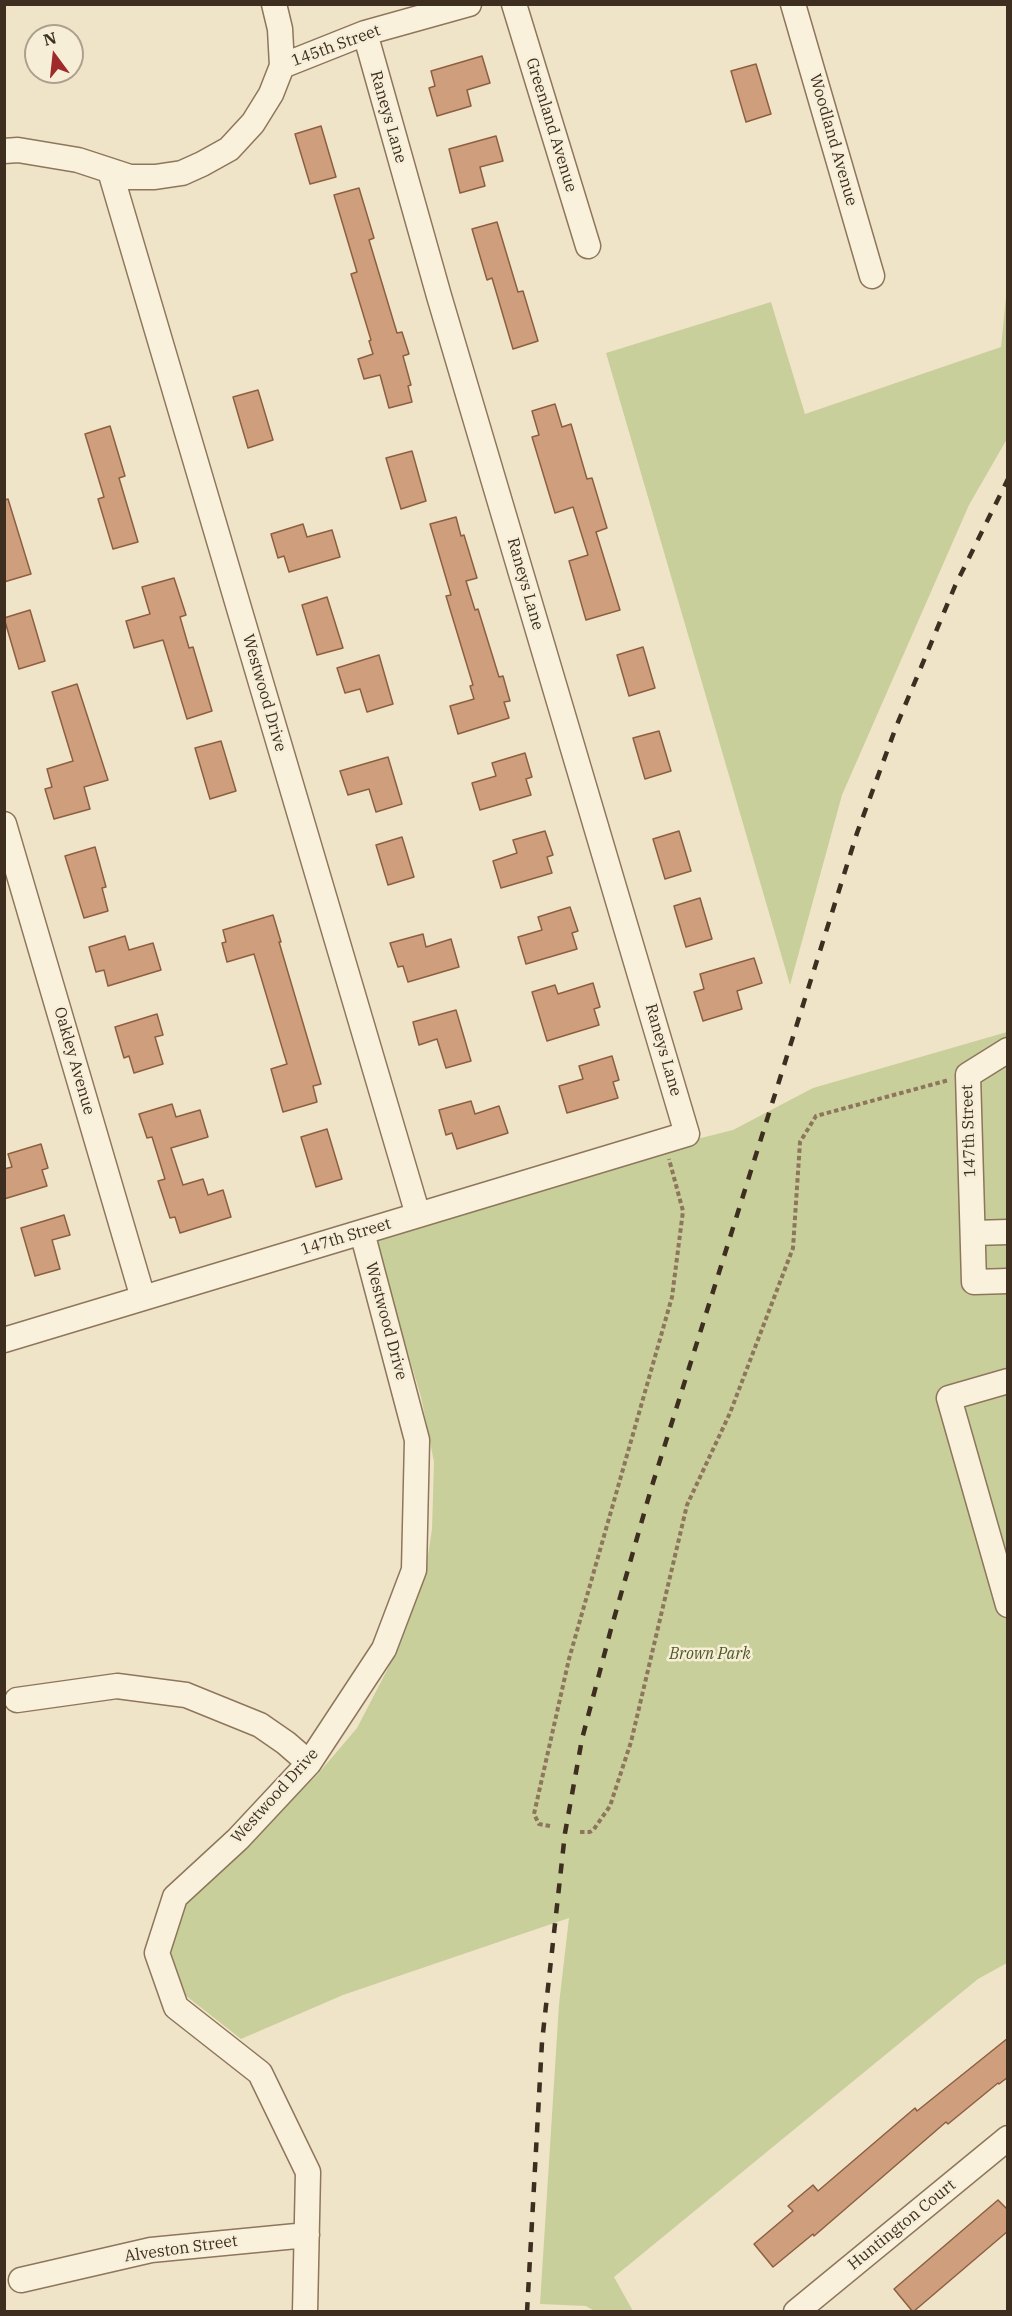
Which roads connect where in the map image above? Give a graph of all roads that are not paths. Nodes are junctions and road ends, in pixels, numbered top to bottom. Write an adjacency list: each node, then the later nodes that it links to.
1 (274, 4): 6 (street)
2 (469, 4): 5 (street, 145th Street)
3 (514, 4): 9 (street, Greenland Avenue)
4 (793, 4): 10 (street, Woodland Avenue)
5 (365, 33): 6 (street, 145th Street); 13 (street, Raneys Lane)
6 (282, 66): 8 (street, 145th Street)
7 (4, 151): 8 (street, 145th Street)
8 (110, 171): 14 (street, Westwood Drive)
9 (588, 246)
10 (872, 276)
11 (4, 824): 19 (street, Oakley Avenue)
12 (1008, 1050): 17 (street, 147th Street)
13 (687, 1134): 14 (street, 147th Street)
14 (418, 1215): 15 (street, 147th Street)
15 (362, 1232): 19 (street, 147th Street); 24 (street, Westwood Drive)
16 (1008, 1232): 17 (street)
17 (973, 1233): 18 (street, 147th Street)
18 (1008, 1281)
19 (143, 1298): 20 (street, 147th Street)
20 (4, 1340)
21 (1008, 1381): 22 (street)
22 (1008, 1605)
23 (17, 1700): 24 (street)
24 (309, 1763): 26 (street, Westwood Drive)
25 (1008, 2138): 29 (street, Huntington Court)
26 (308, 2235): 27 (street, Alveston Street); 28 (street, Westwood Drive)
27 (21, 2280)
28 (304, 2312)
29 (796, 2312)

